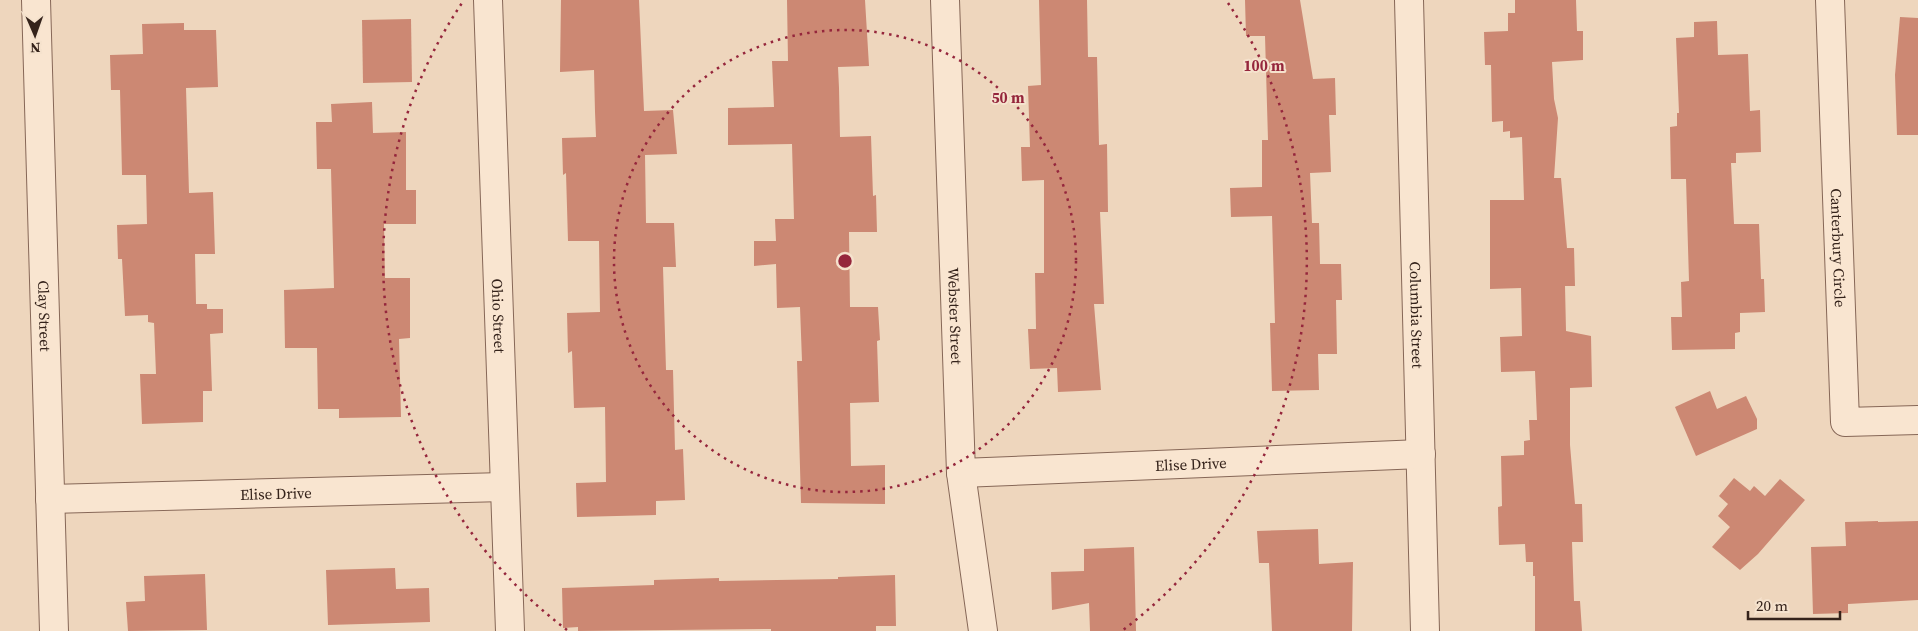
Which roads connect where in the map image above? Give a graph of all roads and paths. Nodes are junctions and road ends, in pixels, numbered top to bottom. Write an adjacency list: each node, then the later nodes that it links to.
1 (36, 0): 10 (street, Clay Street)
2 (488, 0): 9 (street, Ohio Street)
3 (945, 0): 8 (street, Webster Street)
4 (1410, 0): 7 (street, Columbia Street)
5 (1830, 0): 6 (street, Canterbury Circle)
6 (1918, 420)
7 (1421, 454): 8 (street, Elise Drive); 14 (street, Columbia Street)
8 (960, 473): 13 (street, Webster Street)
9 (504, 487): 10 (street, Elise Drive); 12 (street, Ohio Street)
10 (50, 499): 11 (street, Clay Street)
11 (54, 631)
12 (510, 631)
13 (983, 631)
14 (1426, 631)

